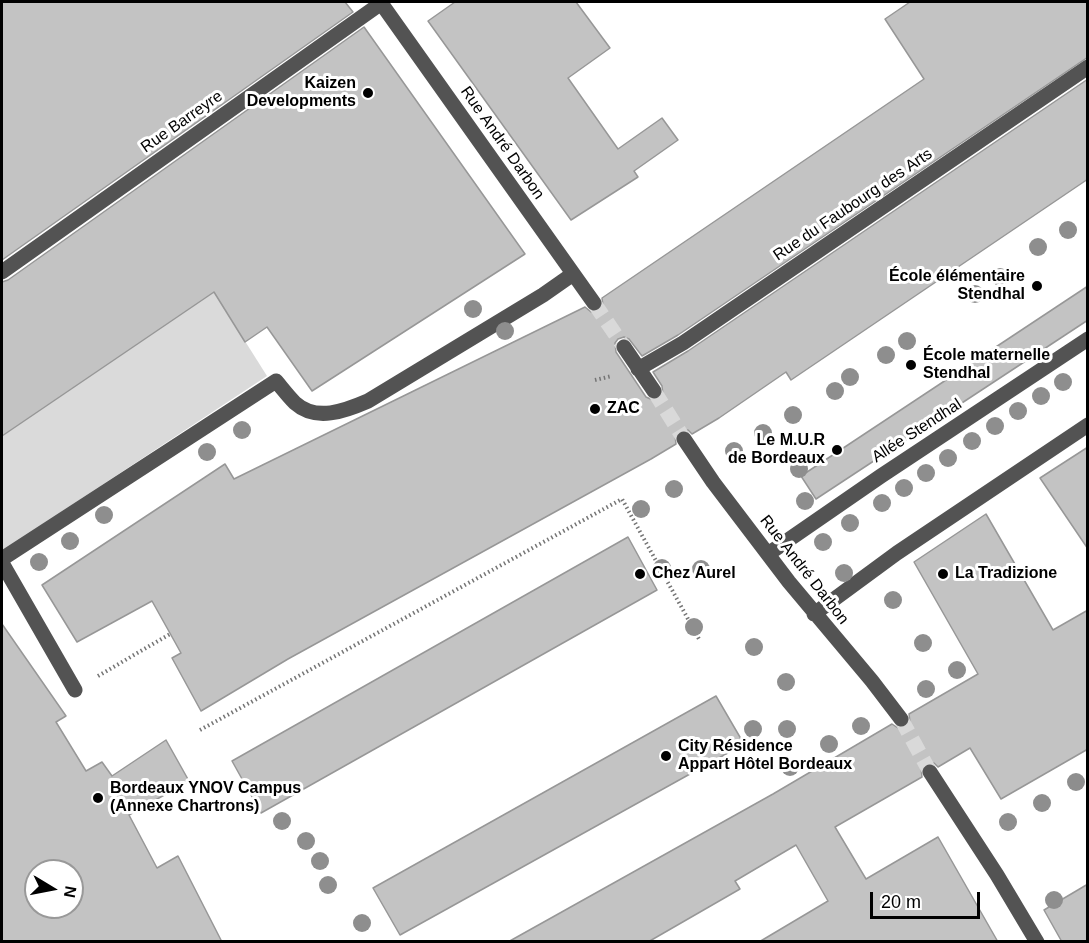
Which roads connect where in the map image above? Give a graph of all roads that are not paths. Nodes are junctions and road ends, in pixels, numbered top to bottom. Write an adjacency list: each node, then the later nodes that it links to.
1 (382, 2): 3 (street, Rue Barreyre); 4 (street, Rue André Darbon)
2 (1088, 67): 8 (street, Rue du Faubourg des Arts)
3 (2, 272)
4 (573, 274): 5 (street, Rue André Darbon); 13 (street)
5 (594, 303)
6 (1088, 339): 12 (street, Allée Stendhal)
7 (624, 347): 8 (street)
8 (638, 369): 9 (street)
9 (654, 391)
10 (1088, 425): 14 (street)
11 (684, 439): 12 (street, Rue André Darbon)
12 (768, 554): 14 (street, Rue André Darbon)
13 (2, 561): 15 (street)
14 (814, 614): 16 (street, Rue André Darbon)
15 (75, 690)
16 (901, 719)
17 (930, 772): 18 (street)
18 (1036, 942)

